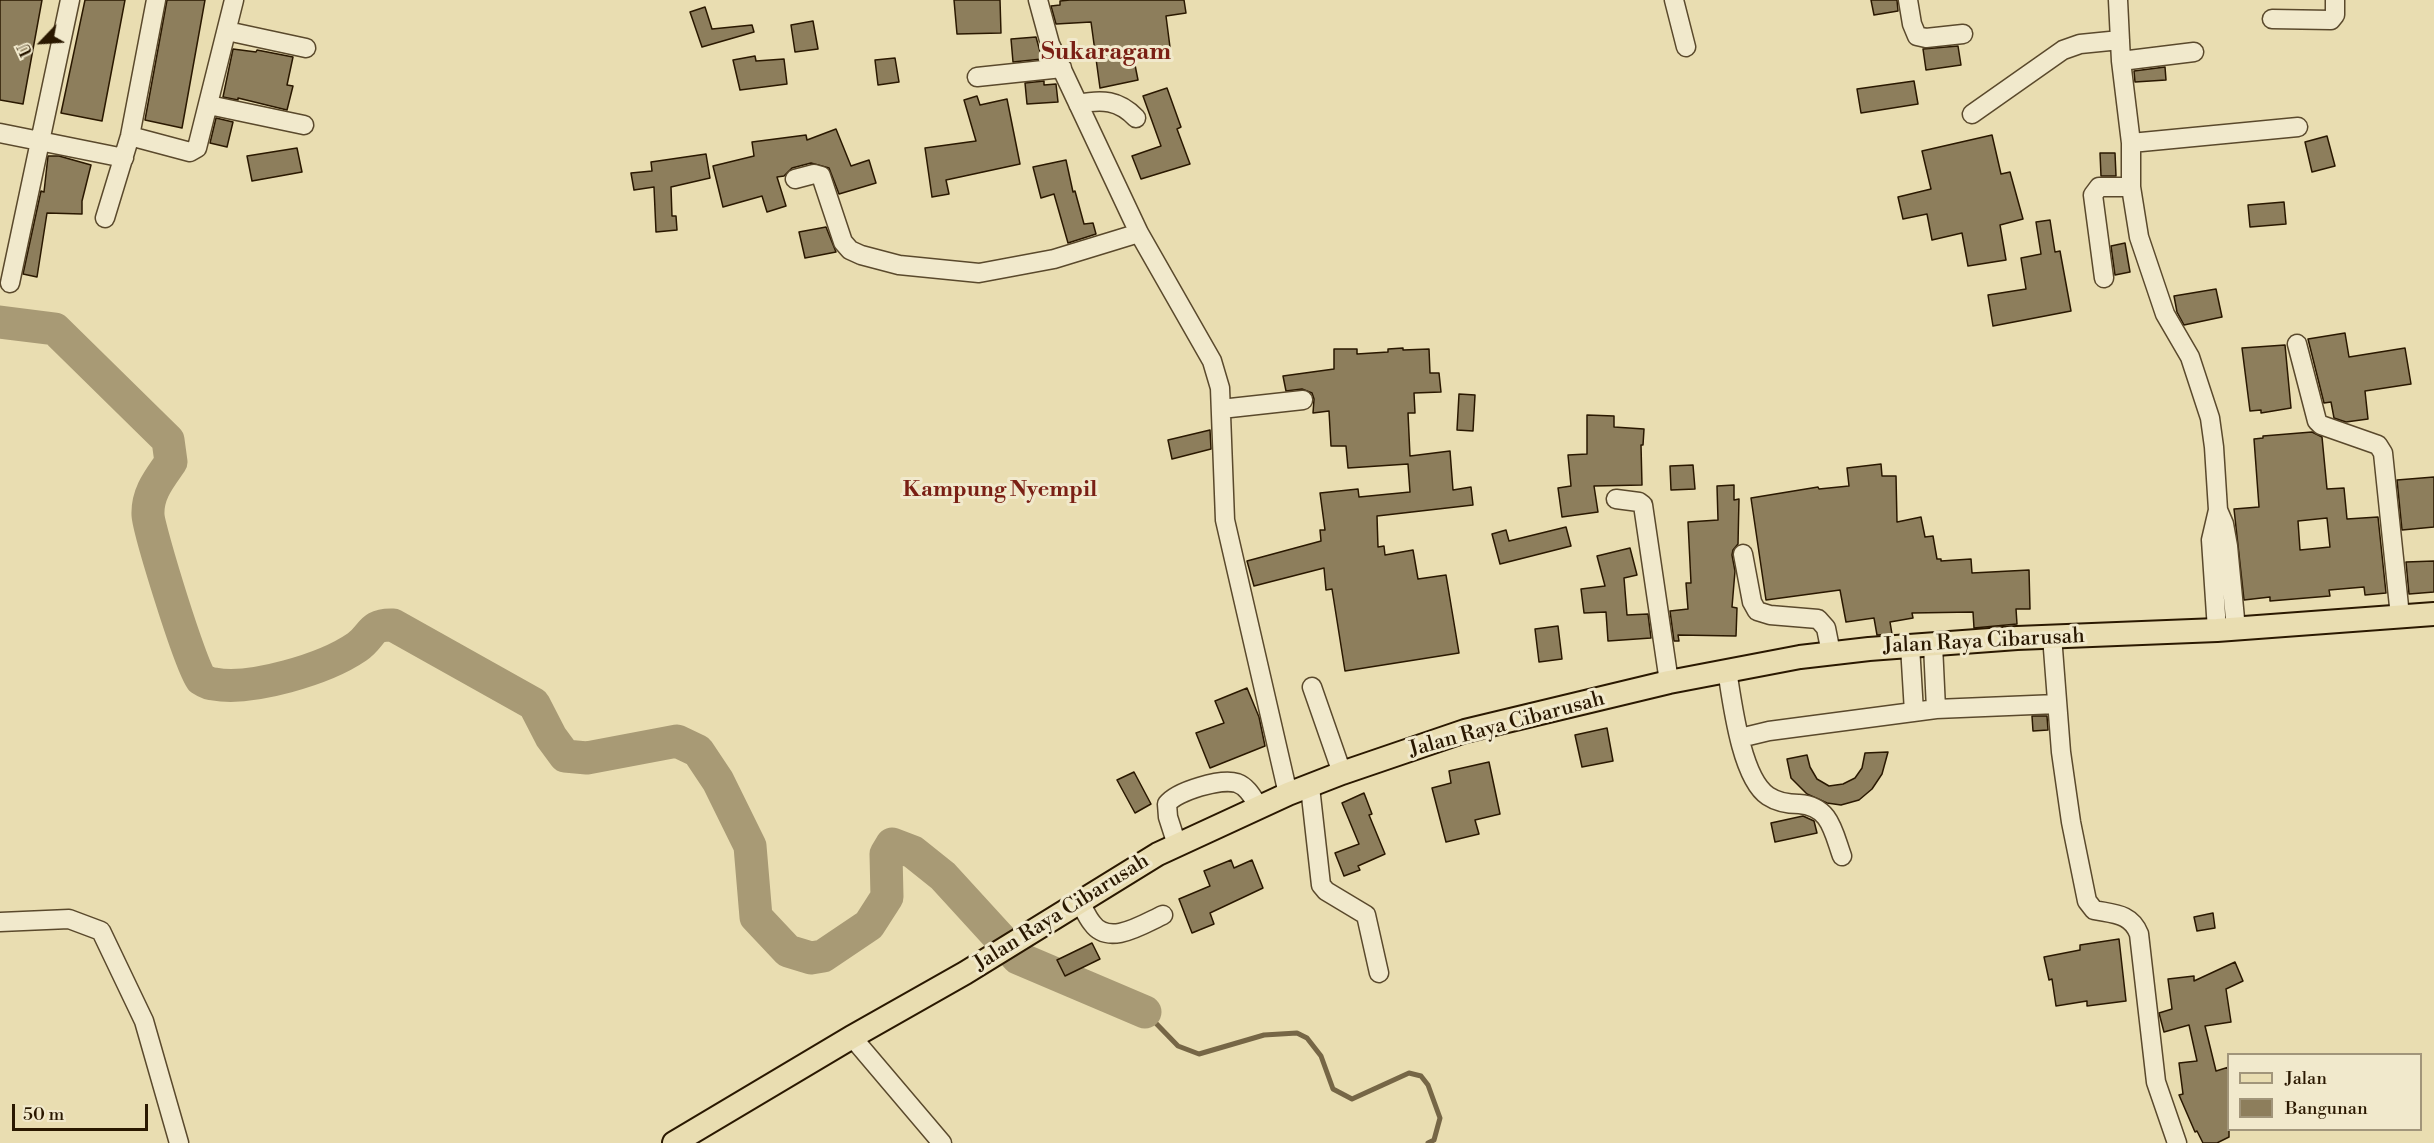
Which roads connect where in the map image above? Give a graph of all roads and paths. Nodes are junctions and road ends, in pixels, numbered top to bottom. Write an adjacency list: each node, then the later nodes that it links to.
1 (70, 0): 27 (street)
2 (156, 0): 26 (street)
3 (234, 0): 10 (street)
4 (1038, 0): 17 (street)
5 (1674, 0): 13 (street)
6 (1908, 0): 11 (street)
7 (2118, 0): 12 (street)
8 (2335, 0): 9 (street)
9 (2272, 19)
10 (227, 31): 14 (street); 20 (street)
11 (1963, 34)
12 (2120, 40): 16 (street); 21 (street)
13 (1686, 47)
14 (306, 48)
15 (2194, 52): 16 (street)
16 (2121, 61): 28 (street)
17 (1062, 68): 18 (street); 19 (street)
18 (977, 76)
19 (1078, 104): 22 (street); 33 (street)
20 (209, 105): 23 (street); 26 (street)
21 (1972, 114)
22 (1136, 118)
23 (304, 125)
24 (2298, 127): 28 (street)
25 (0, 134): 27 (street)
26 (130, 136): 29 (street)
27 (41, 142): 29 (street); 35 (street)
28 (2131, 143): 31 (street)
29 (124, 158): 32 (street)
30 (795, 178): 33 (street)
31 (2131, 187): 34 (street); 43 (street)
32 (105, 218)
33 (1139, 232): 38 (street)
34 (2104, 278)
35 (10, 283)
36 (2297, 344): 42 (street)
37 (1303, 400): 38 (street)
38 (1221, 408): 56 (street)
39 (1616, 499): 49 (street)
40 (1743, 554): 47 (street)
41 (2434, 614): 42 (main road, Jalan Raya Cibarusah)
42 (2400, 616): 43 (main road, Jalan Raya Cibarusah)
43 (2227, 629): 44 (main road, Jalan Raya Cibarusah)
44 (2052, 636): 45 (main road, Jalan Raya Cibarusah); 51 (street)
45 (1933, 645): 46 (main road, Jalan Raya Cibarusah); 52 (street)
46 (1910, 646): 47 (main road, Jalan Raya Cibarusah); 53 (street)
47 (1831, 653): 48 (main road, Jalan Raya Cibarusah)
48 (1727, 670): 49 (main road, Jalan Raya Cibarusah); 54 (street)
49 (1669, 682): 55 (main road, Jalan Raya Cibarusah)
50 (1312, 687): 55 (street)
51 (2057, 704): 52 (street); 68 (street)
52 (1936, 709): 53 (street)
53 (1914, 712): 54 (street)
54 (1740, 738): 59 (street)
55 (1342, 773): 56 (main road, Jalan Raya Cibarusah)
56 (1299, 791): 57 (main road, Jalan Raya Cibarusah); 63 (street)
57 (1259, 807): 58 (main road, Jalan Raya Cibarusah); 58 (street)
58 (1177, 845): 60 (main road, Jalan Raya Cibarusah)
59 (1842, 856)
60 (1080, 902): 61 (street); 64 (main road, Jalan Raya Cibarusah)
61 (1163, 915)
62 (0, 922): 65 (street)
63 (1379, 973)
64 (852, 1037): 66 (main road, Jalan Raya Cibarusah); 67 (street)
65 (178, 1143)
66 (674, 1143)
67 (942, 1143)
68 (2176, 1143)

